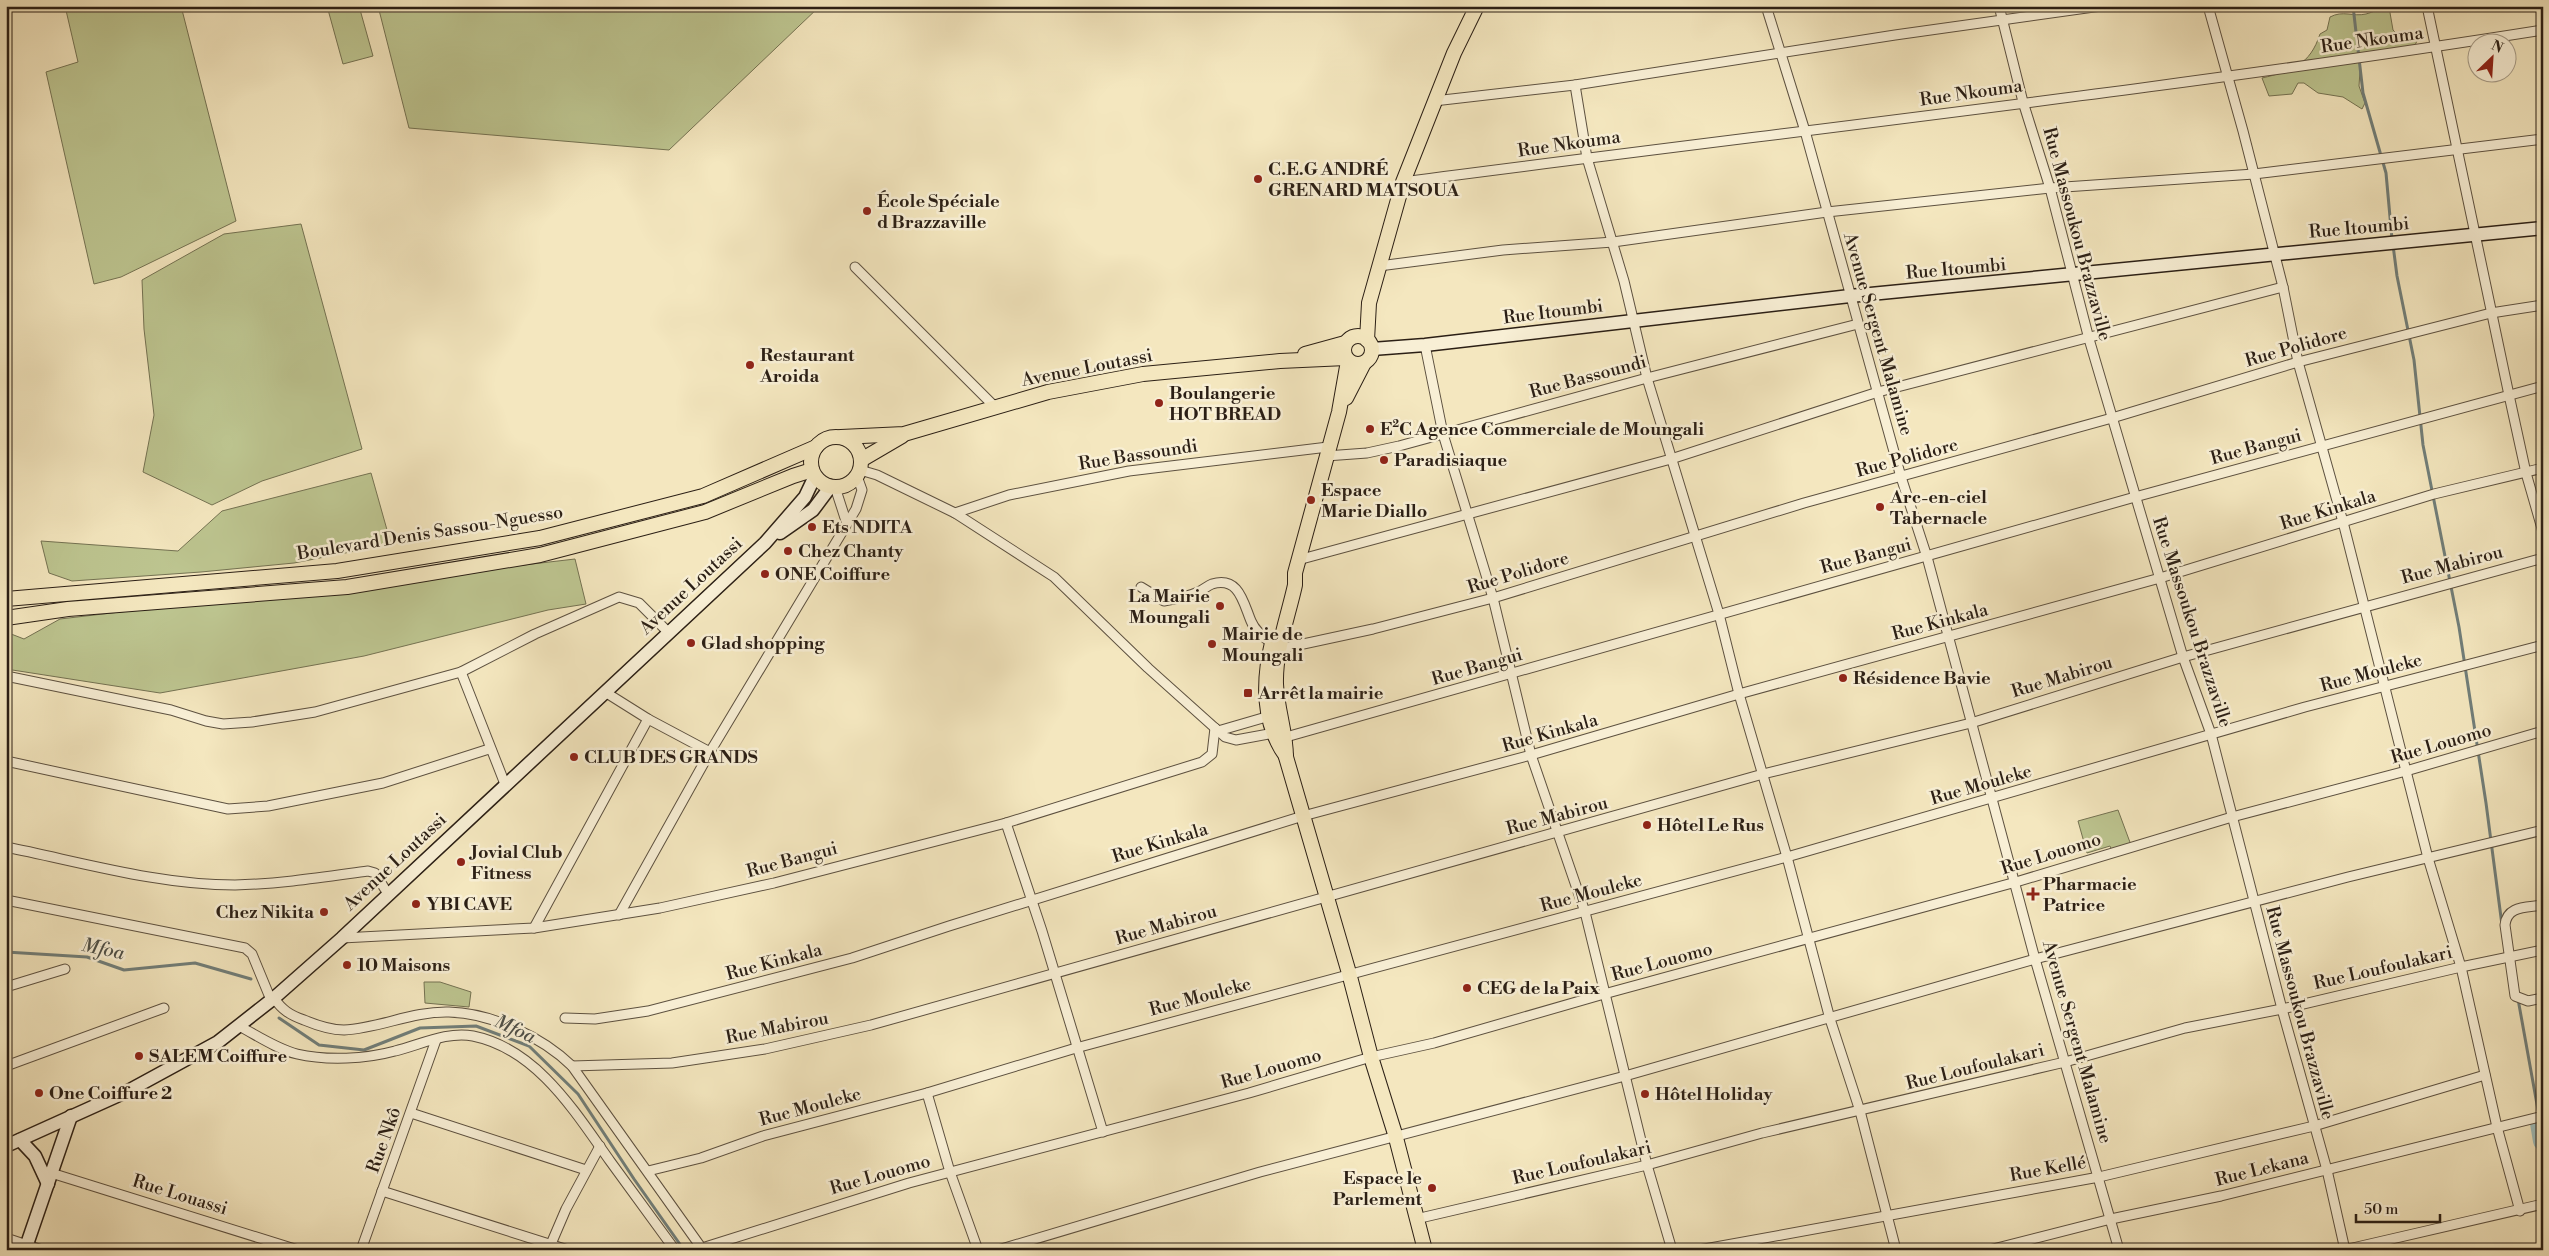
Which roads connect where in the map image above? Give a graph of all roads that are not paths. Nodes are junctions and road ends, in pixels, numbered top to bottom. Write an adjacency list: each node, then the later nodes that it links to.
1 (1477, 6): 13 (main road)
2 (1766, 6): 10 (street, Avenue Sergent Malamine)
3 (1999, 6): 7 (street, Rue Massoukou Brazzaville)
4 (2101, 6): 7 (street)
5 (2208, 6): 11 (street)
6 (2427, 6): 9 (street)
7 (2003, 21): 10 (street); 14 (street, Rue Massoukou Brazzaville)
8 (2543, 30): 9 (street, Rue Nkouma)
9 (2436, 47): 11 (street, Rue Nkouma); 17 (street)
10 (1780, 53): 12 (street); 15 (street, Avenue Sergent Malamine)
11 (2227, 78): 14 (street, Rue Nkouma); 19 (street)
12 (1575, 86): 13 (street); 18 (street)
13 (1434, 101): 20 (main road)
14 (2023, 102): 15 (street, Rue Nkouma); 21 (street, Rue Massoukou Brazzaville)
15 (1805, 131): 18 (street, Rue Nkouma); 22 (street, Avenue Sergent Malamine)
16 (2543, 139): 17 (street)
17 (2458, 148): 19 (street); 24 (street)
18 (1587, 158): 20 (street, Rue Nkouma); 25 (street)
19 (2254, 174): 21 (street); 26 (street)
20 (1403, 182): 27 (main road)
21 (2050, 188): 22 (street); 29 (street, Rue Massoukou Brazzaville)
22 (1826, 212): 25 (street); 31 (street, Avenue Sergent Malamine)
23 (2543, 228): 24 (main road, Rue Itoumbi)
24 (2474, 235): 26 (main road, Rue Itoumbi); 34 (street)
25 (1613, 242): 27 (street); 35 (street)
26 (2274, 254): 29 (main road, Rue Itoumbi); 30 (street)
27 (1379, 266): 32 (main road)
28 (855, 267): 49 (street)
29 (2073, 276): 31 (main road, Rue Itoumbi); 37 (street, Rue Massoukou Brazzaville)
30 (2283, 287): 37 (street); 43 (street)
31 (1850, 296): 35 (main road, Rue Itoumbi); 36 (street, Avenue Sergent Malamine)
32 (1369, 303): 38 (main road); 39 (main road)
33 (2543, 305): 34 (street, Rue Polidore)
34 (2491, 312): 43 (street, Rue Polidore); 48 (street)
35 (1634, 321): 40 (main road, Rue Itoumbi); 45 (street)
36 (1858, 324): 45 (street, Rue Bassoundi); 47 (street, Avenue Sergent Malamine)
37 (2089, 339): 47 (street); 51 (street, Rue Massoukou Brazzaville)
38 (1348, 340): 39 (main road); 41 (main road); 42 (main road)
39 (1370, 344): 40 (main road, Rue Itoumbi); 44 (main road)
40 (1425, 345): 53 (street)
41 (1347, 360): 42 (main road); 44 (main road); 50 (main road)
42 (1280, 361): 49 (main road, Avenue Loutassi)
43 (2298, 362): 51 (street, Rue Polidore); 55 (street)
44 (1364, 363): 50 (main road)
45 (1647, 378): 53 (street, Rue Bassoundi); 58 (street)
46 (2543, 386): 48 (street, Rue Bangui)
47 (1878, 392): 58 (street); 63 (street, Avenue Sergent Malamine)
48 (2509, 395): 55 (street, Rue Bangui); 62 (street)
49 (995, 407): 52 (main road, Avenue Loutassi)
50 (1338, 412): 57 (main road)
51 (2112, 418): 63 (street, Rue Polidore); 65 (street, Rue Massoukou Brazzaville)
52 (904, 434): 54 (main road, Avenue Loutassi); 60 (main road, Avenue Loutassi)
53 (1443, 434): 57 (street, Rue Bassoundi); 66 (street)
54 (841, 437): 56 (main road); 60 (main road)
55 (2322, 446): 65 (street, Rue Bangui); 69 (street)
56 (816, 447): 61 (main road); 78 (main road, Boulevard Denis Sassou-Nguesso)
57 (1327, 452): 67 (street, Rue Bassoundi); 75 (main road)
58 (1671, 459): 66 (street); 71 (street)
59 (2543, 468): 62 (street, Rue Kinkala)
60 (860, 469): 64 (main road); 67 (street); 68 (street)
61 (814, 473): 64 (main road); 72 (main road, Avenue Loutassi); 82 (main road, Boulevard Denis Sassou-Nguesso)
62 (2526, 473): 69 (street, Rue Kinkala); 70 (street)
63 (1901, 477): 71 (street, Rue Polidore); 73 (street, Avenue Sergent Malamine)
64 (833, 487): 68 (street); 72 (main road, Avenue Loutassi)
65 (2135, 497): 73 (street, Rue Bangui); 76 (street, Rue Massoukou Brazzaville)
66 (1467, 512): 75 (street); 79 (street)
67 (956, 513): 99 (street)
68 (846, 521): 104 (street)
69 (2343, 522): 76 (street, Rue Kinkala); 81 (street)
70 (2543, 532)
71 (1694, 536): 79 (street, Rue Polidore); 83 (street)
72 (765, 543): 85 (main road, Avenue Loutassi)
73 (1927, 556): 83 (street, Rue Bangui); 86 (street, Avenue Sergent Malamine)
74 (2543, 558): 81 (street, Rue Mabirou)
75 (1297, 567): 88 (main road)
76 (2160, 578): 86 (street, Rue Kinkala); 89 (street, Rue Massoukou Brazzaville)
77 (1141, 587): 88 (street)
78 (31, 596): 80 (main road, Boulevard Denis Sassou-Nguesso); 82 (main road)
79 (1493, 598): 88 (street, Rue Polidore); 91 (street)
80 (6, 599)
81 (2363, 606): 89 (street, Rue Mabirou); 93 (street)
82 (32, 614): 84 (main road, Boulevard Denis Sassou-Nguesso)
83 (1719, 614): 91 (street, Rue Bangui); 95 (street)
84 (6, 618)
85 (668, 632): 90 (street); 94 (main road, Avenue Loutassi)
86 (1949, 636): 95 (street, Rue Kinkala); 98 (street, Avenue Sergent Malamine)
87 (2543, 644): 93 (street, Rue Mouleke)
88 (1276, 646): 96 (main road)
89 (2183, 657): 98 (street, Rue Mabirou); 102 (street, Rue Massoukou Brazzaville)
90 (461, 672): 92 (street); 103 (street)
91 (1512, 674): 101 (street, Rue Bangui); 105 (street)
92 (6, 676)
93 (2386, 686): 102 (street, Rue Mouleke); 107 (street)
94 (605, 692): 97 (street); 109 (main road, Avenue Loutassi)
95 (1739, 694): 105 (street, Rue Kinkala); 108 (street)
96 (1274, 714): 99 (street); 101 (main road)
97 (648, 719): 104 (street); 128 (street)
98 (1971, 723): 108 (street, Rue Mabirou); 110 (street, Avenue Sergent Malamine)
99 (1217, 730): 101 (street, Rue Bangui); 113 (street, Rue Bangui)
100 (2543, 732): 107 (street, Rue Louomo)
101 (1281, 734): 111 (main road)
102 (2211, 734): 110 (street, Rue Mouleke); 112 (street, Rue Massoukou Brazzaville)
103 (489, 749): 106 (street); 109 (street)
104 (710, 752): 127 (street)
105 (1531, 756): 111 (street, Rue Kinkala); 115 (street)
106 (6, 761)
107 (2406, 771): 112 (street, Rue Louomo); 118 (street)
108 (1763, 774): 115 (street, Rue Mabirou); 117 (street)
109 (505, 784): 120 (main road, Avenue Loutassi)
110 (1993, 798): 117 (street, Rue Mouleke); 119 (street, Avenue Sergent Malamine)
111 (1303, 816): 121 (main road); 123 (street, Rue Kinkala)
112 (2232, 817): 119 (street, Rue Louomo); 124 (street, Rue Massoukou Brazzaville)
113 (1006, 823): 123 (street); 127 (street, Rue Bangui)
114 (2543, 830): 118 (street)
115 (1556, 832): 121 (street, Rue Mabirou); 126 (street)
116 (6, 847): 120 (street)
117 (1786, 857): 126 (street, Rue Mouleke); 130 (street)
118 (2428, 858): 124 (street); 134 (street)
119 (2016, 882): 130 (street, Rue Louomo); 133 (street, Avenue Sergent Malamine)
120 (388, 894): 129 (main road, Avenue Loutassi)
121 (1326, 896): 136 (main road); 137 (street, Rue Mabirou)
122 (6, 900): 141 (street)
123 (1031, 901): 137 (street); 144 (street, Rue Kinkala)
124 (2253, 903): 133 (street); 143 (street, Rue Massoukou Brazzaville)
125 (2543, 905): 132 (street)
126 (1585, 912): 136 (street, Rue Mouleke); 139 (street)
127 (618, 915): 128 (street, Rue Bangui)
128 (534, 928): 129 (street, Rue Bangui)
129 (342, 938): 141 (main road, Avenue Loutassi)
130 (1809, 939): 139 (street, Rue Louomo); 145 (street)
131 (2543, 950): 132 (street, Rue Loufoulakari)
132 (2509, 957): 134 (street, Rue Loufoulakari); 140 (street)
133 (2035, 959): 145 (street); 150 (street, Avenue Sergent Malamine)
134 (2461, 967): 143 (street, Rue Loufoulakari); 154 (street)
135 (65, 969): 138 (street)
136 (1349, 973): 148 (street, Rue Mouleke); 149 (main road)
137 (1055, 975): 148 (street); 152 (street, Rue Mabirou)
138 (6, 987)
139 (1604, 994): 149 (street, Rue Louomo); 153 (street)
140 (2543, 998)
141 (273, 999): 146 (main road, Avenue Loutassi); 152 (street)
142 (164, 1008): 151 (street)
143 (2282, 1009): 150 (street, Rue Loufoulakari); 160 (street, Rue Massoukou Brazzaville)
144 (565, 1018)
145 (1830, 1019): 153 (street); 156 (street)
146 (240, 1026): 147 (street); 158 (main road, Avenue Loutassi)
147 (436, 1040): 157 (street, Rue Nkô); 166 (street)
148 (1076, 1048): 155 (street, Rue Mouleke); 162 (street)
149 (1371, 1057): 162 (street, Rue Louomo); 163 (main road)
150 (2065, 1062): 156 (street, Rue Loufoulakari); 173 (street, Avenue Sergent Malamine)
151 (6, 1066)
152 (572, 1066): 170 (street)
153 (1626, 1076): 163 (street); 167 (street)
154 (2485, 1076): 160 (street, Rue Kellé); 161 (street)
155 (927, 1092): 170 (street, Rue Mouleke); 171 (street)
156 (1860, 1111): 167 (street, Rue Loufoulakari); 177 (street)
157 (411, 1113): 168 (street); 174 (street, Rue Nkô)
158 (71, 1116): 164 (main road, Avenue Loutassi); 172 (main road)
159 (2543, 1116): 161 (street, Rue Lekana)
160 (2314, 1126): 169 (street, Rue Massoukou Brazzaville); 173 (street, Rue Kellé)
161 (2497, 1126): 169 (street, Rue Lekana); 176 (street)
162 (1103, 1132): 171 (street, Rue Louomo)
163 (1395, 1134): 178 (main road); 182 (street)
164 (20, 1140): 165 (main road, Avenue Loutassi); 172 (main road)
165 (6, 1146)
166 (600, 1146): 168 (street); 189 (street)
167 (1648, 1165): 178 (street, Rue Loufoulakari); 193 (street)
168 (586, 1170): 181 (street)
169 (2327, 1170): 179 (street, Rue Lekana); 198 (street, Rue Massoukou Brazzaville)
170 (648, 1171): 184 (street)
171 (950, 1172): 184 (street, Rue Louomo); 190 (street)
172 (48, 1176): 183 (main road); 186 (street, Rue Louassi)
173 (2099, 1177): 177 (street, Rue Kellé); 179 (street, Avenue Sergent Malamine)
174 (382, 1191): 181 (street); 187 (street, Rue Nkô)
175 (2543, 1204): 176 (street)
176 (2520, 1210): 198 (street)
177 (1888, 1214): 194 (street, Rue Kellé); 195 (street)
178 (1416, 1218): 192 (main road)
179 (2111, 1219): 196 (street, Rue Lekana); 197 (street, Avenue Sergent Malamine)
180 (6, 1238): 183 (street)
181 (551, 1244): 188 (street)
182 (1032, 1245): 191 (street)
183 (26, 1247): 185 (street)
184 (703, 1249)
185 (42, 1250)
186 (298, 1250)
187 (361, 1250)
188 (568, 1250)
189 (675, 1250)
190 (978, 1250)
191 (998, 1250)
192 (1425, 1250)
193 (1672, 1250)
194 (1699, 1250)
195 (1896, 1250)
196 (1989, 1250)
197 (2119, 1250)
198 (2344, 1250)

